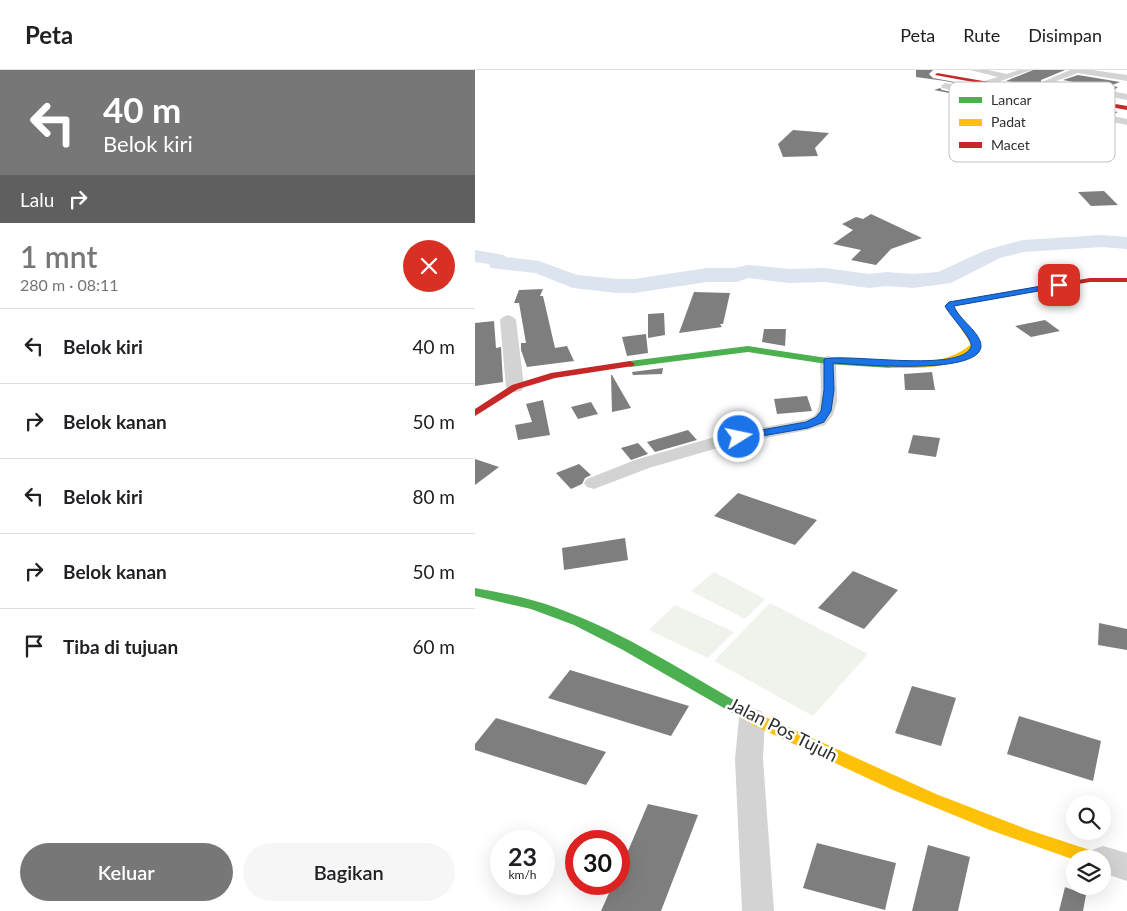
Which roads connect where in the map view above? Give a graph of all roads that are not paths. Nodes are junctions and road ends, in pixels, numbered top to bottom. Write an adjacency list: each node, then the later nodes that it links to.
1 (974, 70): 5 (street)
2 (1027, 70): 5 (street)
3 (1078, 70): 6 (street); 7 (street)
4 (937, 74): 8 (street)
5 (1009, 76): 9 (street)
6 (1062, 76): 10 (street); 11 (street)
7 (1127, 78)
8 (980, 82)
9 (988, 82)
10 (1046, 82)
11 (1097, 82)
12 (945, 86): 13 (street)
13 (949, 87)
14 (1127, 87): 15 (street)
15 (1115, 93)
16 (1127, 280): 18 (street)
17 (508, 320): 19 (street)
18 (828, 360): 19 (street); 21 (street)
19 (515, 387): 20 (street)
20 (475, 413)
21 (594, 484)
22 (475, 592): 23 (street, Jalan Pos Tujuh)
23 (753, 718): 24 (street, Jalan Pos Tujuh); 27 (street)
24 (1070, 850)
25 (1111, 862): 26 (street)
26 (1127, 867)
27 (759, 911)

